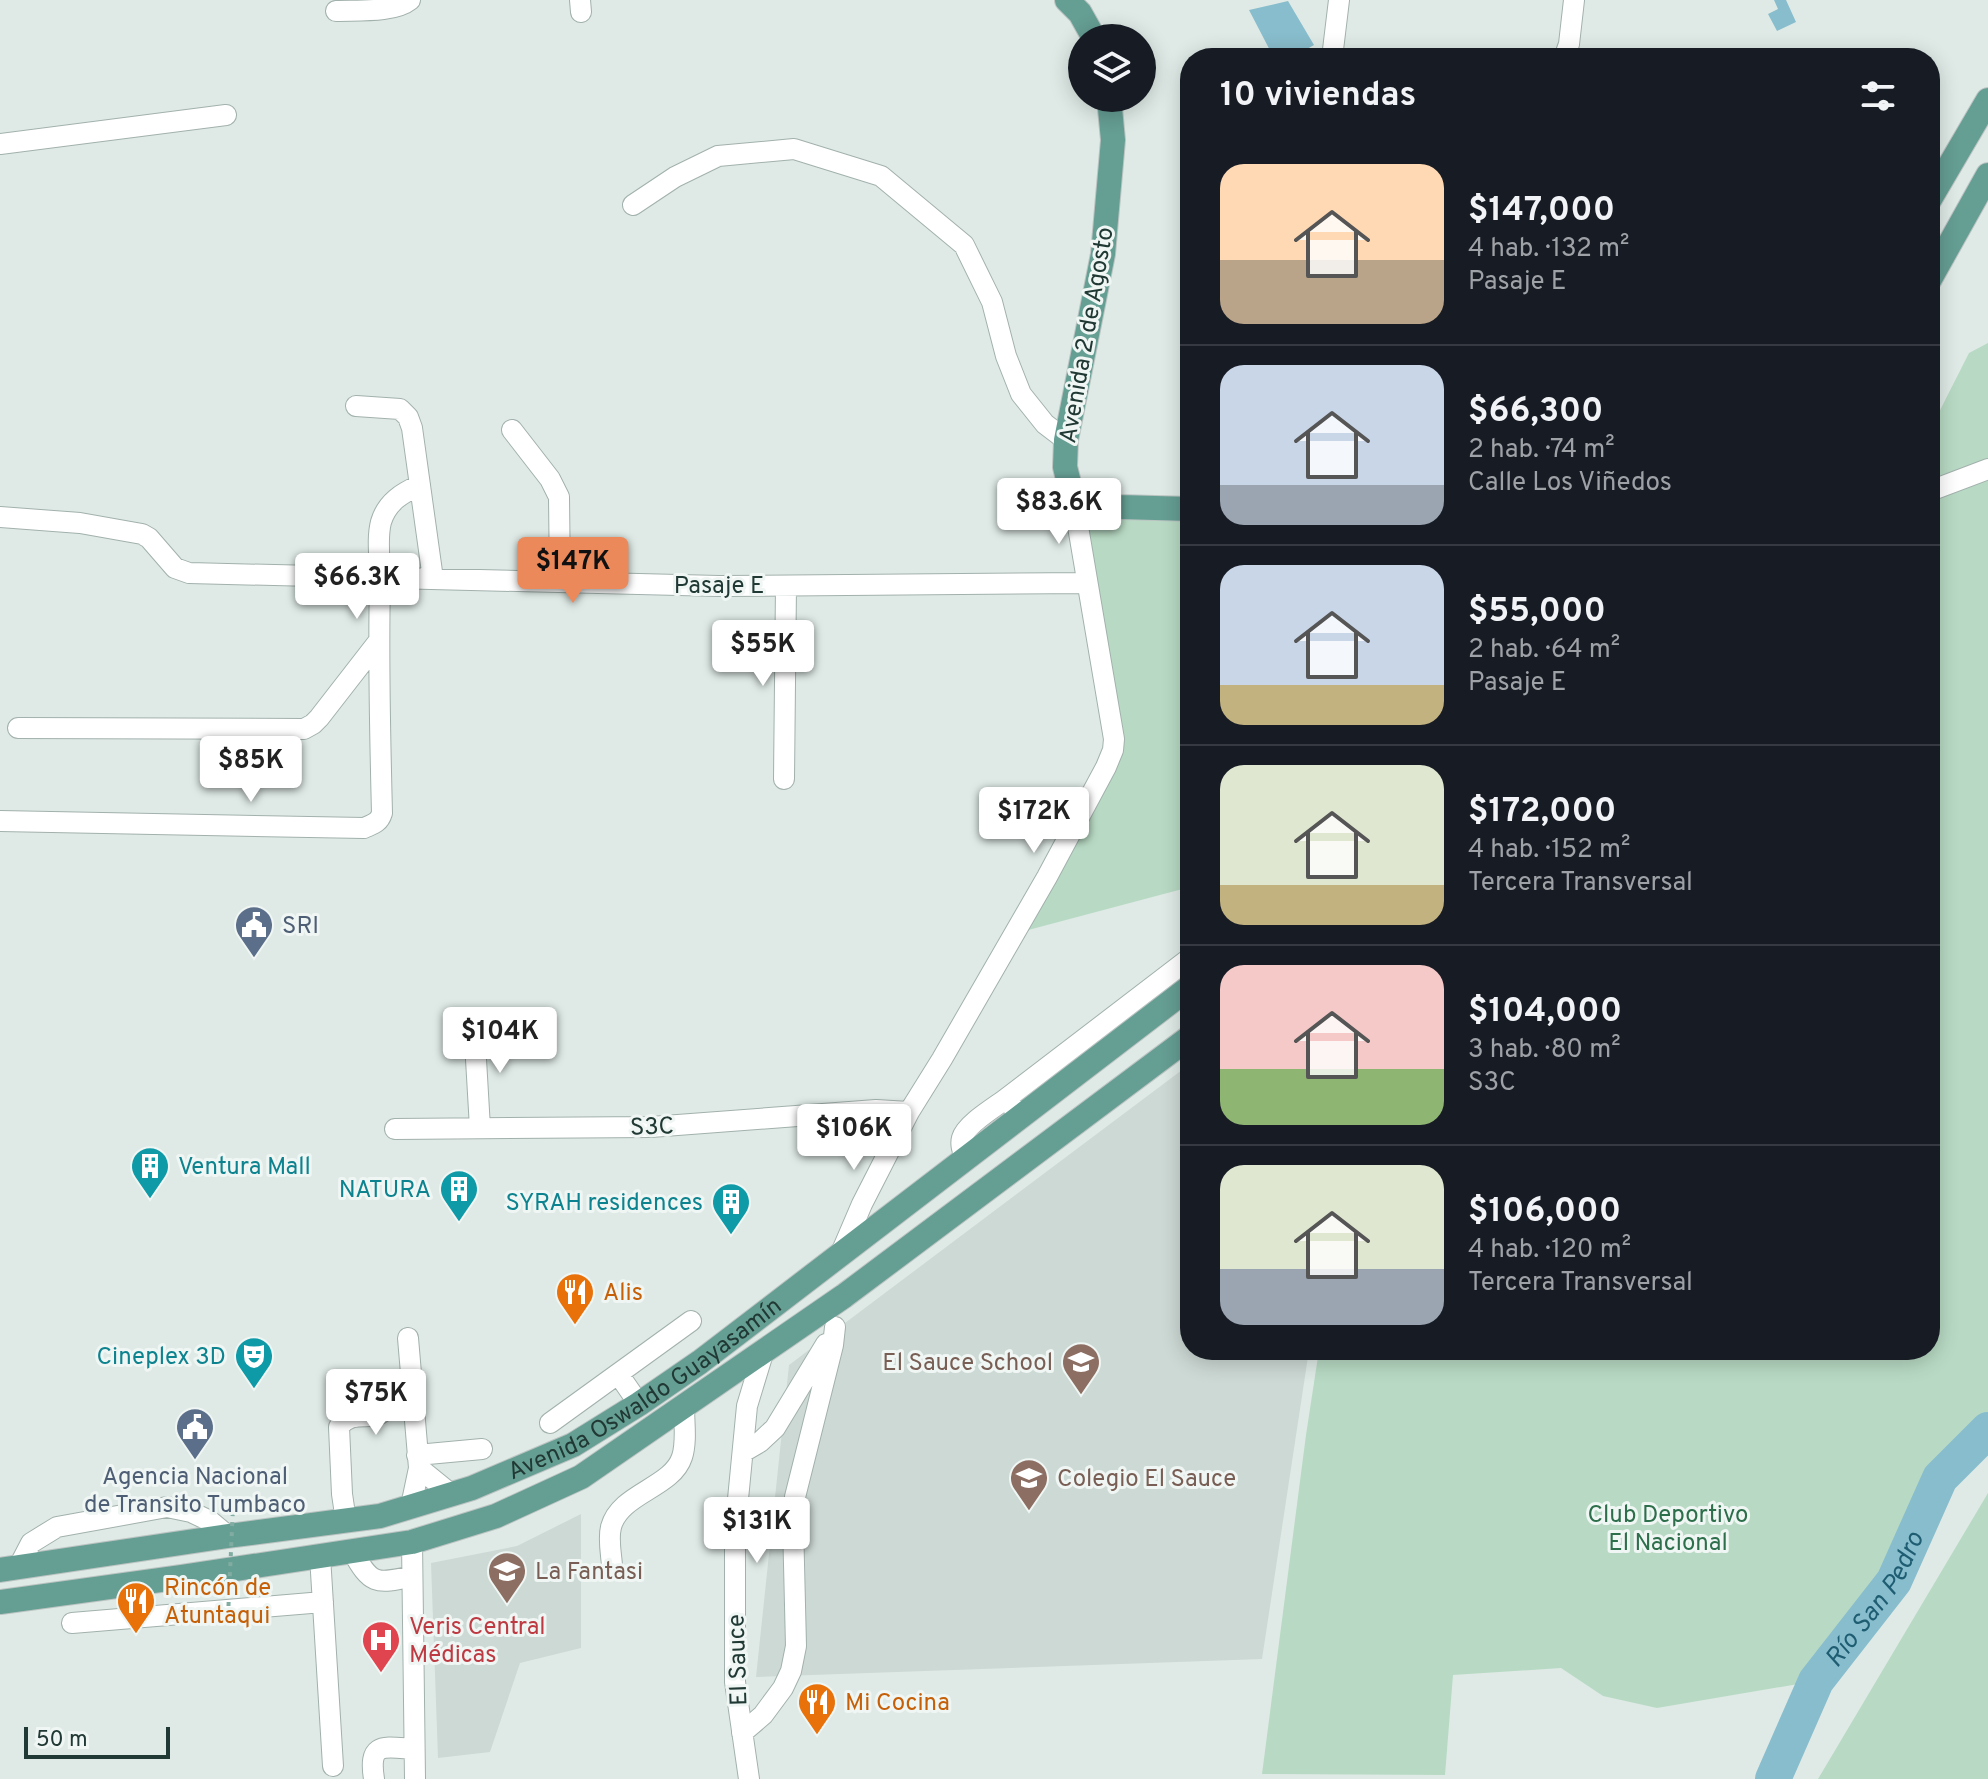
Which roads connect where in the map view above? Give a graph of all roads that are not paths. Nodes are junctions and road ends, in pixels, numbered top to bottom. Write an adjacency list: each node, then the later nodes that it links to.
1 (410, 0): 5 (street)
2 (1067, 0): 6 (main road)
3 (1339, 0): 7 (street)
4 (1574, 0): 8 (street)
5 (336, 11)
6 (1086, 24)
7 (1333, 48)
8 (1568, 48)
9 (1988, 100): 14 (main road)
10 (1110, 112): 20 (main road, Avenida 2 de Agosto)
11 (226, 115): 12 (street)
12 (0, 144)
13 (1988, 175): 15 (main road)
14 (1940, 182)
15 (1980, 201): 17 (main road)
16 (633, 205): 20 (street)
17 (1940, 263)
18 (356, 406): 22 (street)
19 (512, 430): 29 (street)
20 (1066, 440): 24 (main road, Avenida 2 de Agosto)
21 (1988, 469): 23 (street)
22 (420, 485): 27 (street); 28 (street)
23 (1940, 487)
24 (1074, 503): 25 (main road); 30 (street)
25 (1180, 509)
26 (0, 517): 27 (street, Pasaje E)
27 (380, 578): 28 (street, Pasaje E); 32 (street)
28 (433, 579): 29 (street, Pasaje E)
29 (560, 582): 31 (street, Pasaje E)
30 (1087, 583): 31 (street, Pasaje E); 41 (street)
31 (786, 586): 34 (street)
32 (378, 642): 33 (street); 35 (street)
33 (18, 728)
34 (784, 779)
35 (0, 821)
36 (1180, 966): 40 (street)
37 (1180, 994): 40 (main road, Avenida Oswaldo Guayasamín)
38 (474, 1025): 42 (street)
39 (1180, 1044): 45 (main road, Avenida Oswaldo Guayasamín)
40 (1013, 1108): 44 (main road, Avenida Oswaldo Guayasamín)
41 (909, 1112): 42 (street, S3C); 44 (street)
42 (480, 1128): 43 (street, S3C)
43 (395, 1129)
44 (841, 1253): 52 (main road, Avenida Oswaldo Guayasamín)
45 (844, 1296): 47 (street); 49 (main road, Avenida Oswaldo Guayasamín)
46 (691, 1321): 50 (street)
47 (835, 1327): 56 (street); 71 (street)
48 (408, 1338): 57 (street)
49 (764, 1350): 53 (main road, Avenida Oswaldo Guayasamín); 56 (street, El Sauce)
50 (619, 1375): 52 (street); 54 (street)
51 (389, 1388): 60 (street)
52 (639, 1404): 58 (main road, Avenida Oswaldo Guayasamín)
53 (684, 1406): 62 (main road, Avenida Oswaldo Guayasamín); 65 (street)
54 (550, 1423)
55 (482, 1449): 57 (street)
56 (743, 1452): 71 (street, El Sauce)
57 (418, 1461): 58 (street); 59 (street)
58 (451, 1494): 59 (main road, Avenida Oswaldo Guayasamín)
59 (411, 1506): 60 (main road, Avenida Oswaldo Guayasamín)
60 (346, 1521): 61 (main road, Avenida Oswaldo Guayasamín)
61 (228, 1536): 66 (main road, Avenida Oswaldo Guayasamín); 66 (street)
62 (412, 1542): 63 (main road, Avenida Oswaldo Guayasamín); 67 (street)
63 (352, 1551): 64 (main road, Avenida Oswaldo Guayasamín); 67 (street)
64 (320, 1556): 68 (main road, Avenida Oswaldo Guayasamín); 69 (street)
65 (612, 1565)
66 (9, 1569)
67 (412, 1576): 72 (street)
68 (0, 1602)
69 (323, 1602): 70 (street); 73 (street)
70 (72, 1623)
71 (742, 1733): 76 (street, El Sauce)
72 (414, 1749): 74 (street); 75 (street)
73 (333, 1766)
74 (374, 1779)
75 (415, 1779)
76 (749, 1779)

